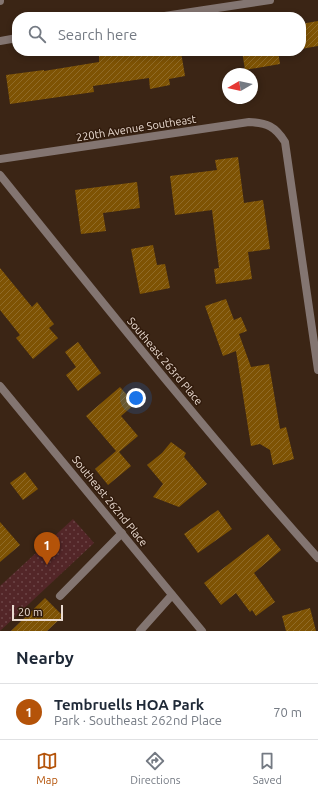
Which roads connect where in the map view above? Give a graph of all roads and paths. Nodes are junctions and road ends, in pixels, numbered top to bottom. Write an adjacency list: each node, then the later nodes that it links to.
1 (270, 0): 2 (street)
2 (191, 12)
3 (12, 39): 4 (street)
4 (0, 41)
5 (0, 159): 7 (street, 220th Avenue Southeast)
6 (0, 175): 10 (street, Southeast 263rd Place)
7 (318, 370)
8 (0, 386): 9 (street, Southeast 262nd Place)
9 (122, 533): 11 (street, Southeast 262nd Place); 12 (street)
10 (318, 558)
11 (172, 595): 13 (street); 14 (street, Southeast 262nd Place)
12 (60, 596)
13 (140, 631)
14 (202, 631)

